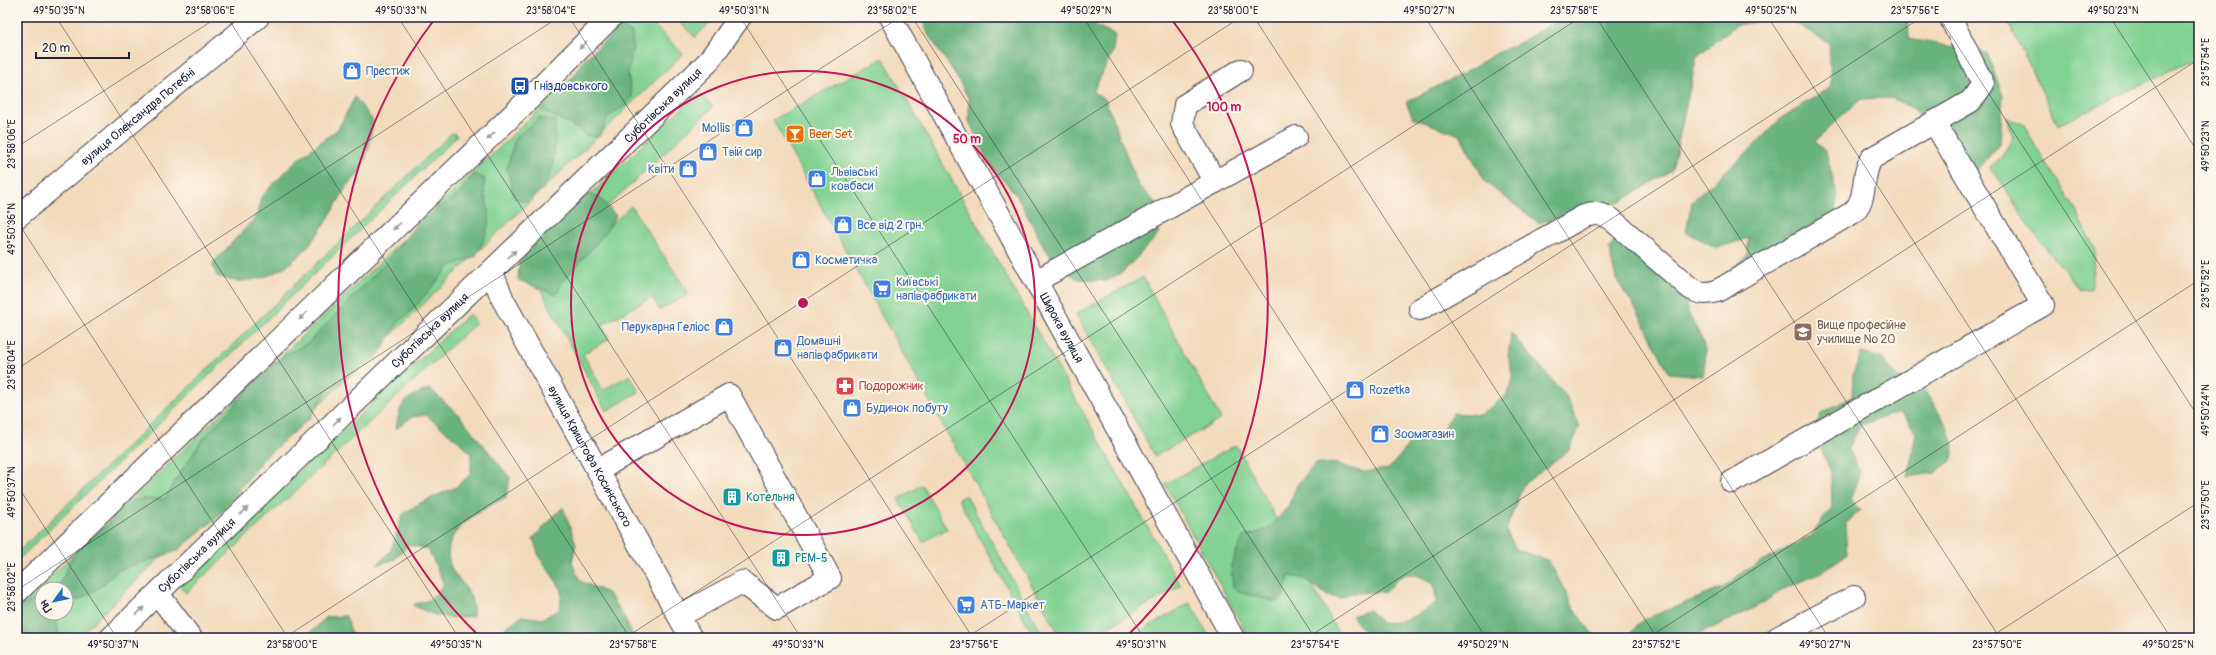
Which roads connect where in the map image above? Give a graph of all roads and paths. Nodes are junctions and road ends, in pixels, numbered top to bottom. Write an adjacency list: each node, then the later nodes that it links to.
1 (258, 17): 10 (street, вулиця Олександра Потебні)
2 (611, 17): 16 (street, one-way to 16)
3 (740, 17): 11 (street, Суботівська вулиця, one-way to 3)
4 (890, 17): 12 (street, Широка вулиця)
5 (1950, 17): 7 (street)
6 (1241, 70): 9 (street)
7 (1934, 122): 13 (street); 15 (street)
8 (1296, 137): 9 (street)
9 (1215, 182): 12 (street)
10 (17, 217)
11 (492, 273): 14 (street, вулиця Криштофа Косинського); 17 (street, Суботівська вулиця, one-way to 11)
12 (1036, 281): 23 (street, Широка вулиця)
13 (1420, 309)
14 (598, 470): 19 (street, вулиця Криштофа Косинського); 19 (street)
15 (1732, 482)
16 (17, 592)
17 (158, 594): 20 (street, Суботівська вулиця, one-way to 17); 21 (street)
18 (1854, 597): 24 (street)
19 (679, 616): 22 (street, вулиця Криштофа Косинського)
20 (112, 638)
21 (191, 638)
22 (691, 638)
23 (1233, 638)
24 (1777, 638)

